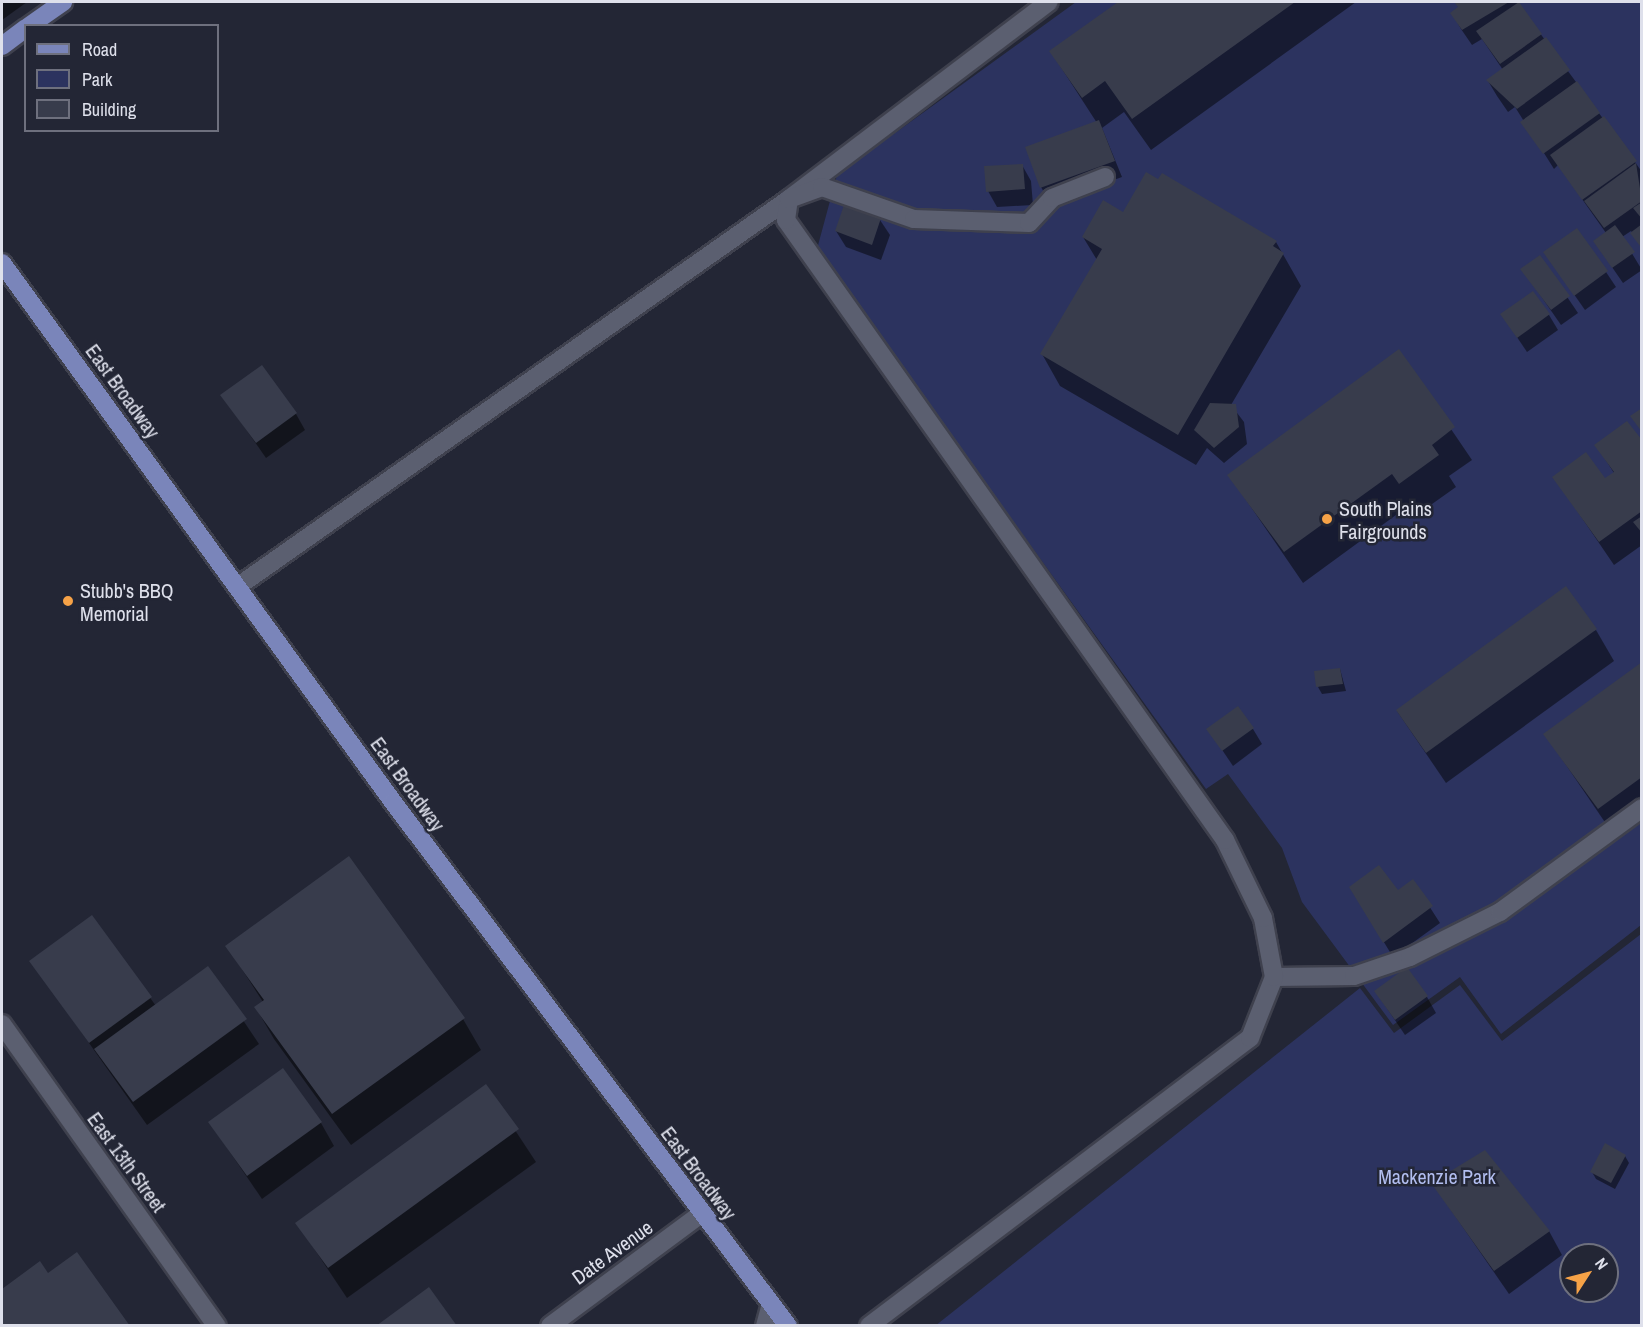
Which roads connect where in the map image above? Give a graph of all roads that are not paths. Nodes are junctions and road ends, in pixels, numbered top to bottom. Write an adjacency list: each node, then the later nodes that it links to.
1 (63, 2): 3 (main road)
2 (1049, 2): 7 (street)
3 (33, 24)
4 (24, 30): 5 (main road)
5 (2, 46)
6 (1105, 177): 7 (street)
7 (789, 199): 9 (street); 11 (street)
8 (2, 263): 9 (main road, East Broadway)
9 (237, 587): 13 (main road, East Broadway)
10 (1641, 808): 11 (street)
11 (1274, 977): 19 (street)
12 (2, 1024): 15 (street, East 13th Street)
13 (701, 1214): 14 (main road, East Broadway); 16 (street, Date Avenue)
14 (771, 1304): 17 (street); 18 (main road, East Broadway)
15 (217, 1326)
16 (550, 1326)
17 (765, 1326)
18 (788, 1326)
19 (869, 1326)

